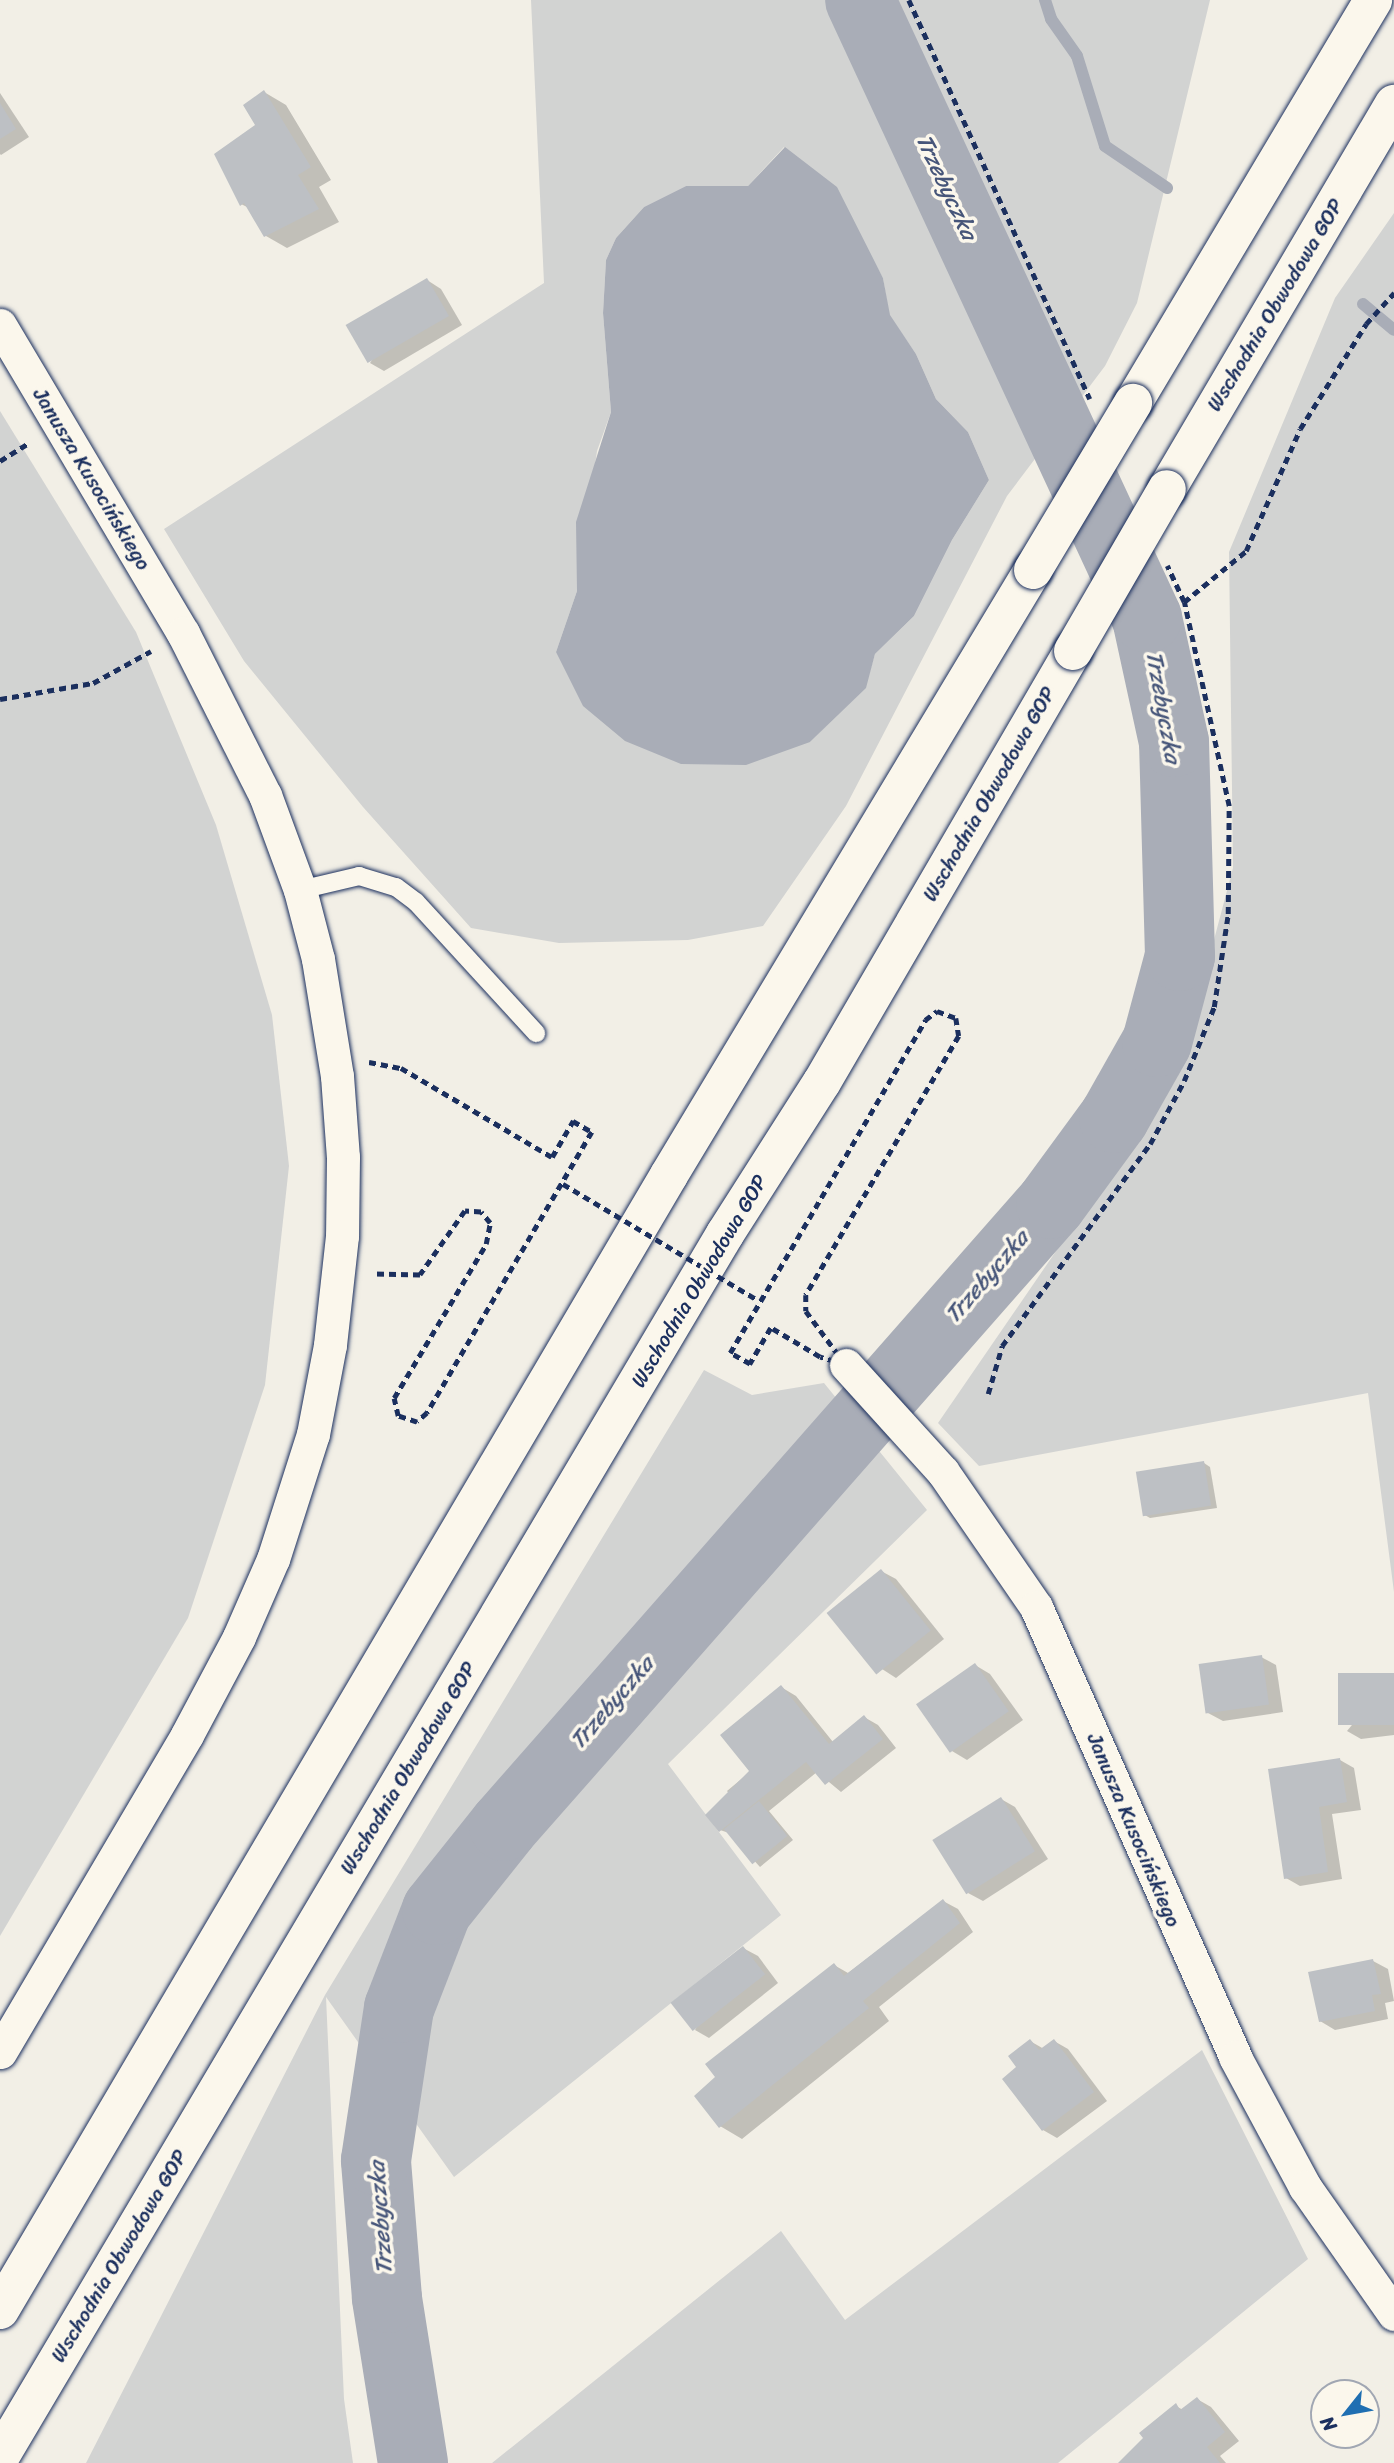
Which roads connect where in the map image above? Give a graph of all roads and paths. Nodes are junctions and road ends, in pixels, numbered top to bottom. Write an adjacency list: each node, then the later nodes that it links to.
1 (909, 0): 6 (path)
2 (1373, 0): 23 (highway, bridge)
3 (1394, 104): 25 (highway, Wschodnia Obwodowa GOP, bridge)
4 (1394, 293): 10 (path)
5 (0, 325): 13 (street, Janusza Kusocińskiego)
6 (1094, 408)
7 (31, 442): 8 (path)
8 (0, 461)
9 (1161, 554): 10 (path)
10 (1184, 602): 21 (path)
11 (153, 650): 12 (path)
12 (0, 699)
13 (299, 890): 14 (lane); 22 (street, Janusza Kusocińskiego)
14 (536, 1033)
15 (361, 1062): 16 (path)
16 (563, 1184): 17 (path); 18 (path, bridge)
17 (366, 1273)
18 (759, 1301): 19 (path); 20 (path)
19 (811, 1352)
20 (846, 1365): 24 (street, Janusza Kusocińskiego)
21 (988, 1394)
22 (0, 2052)
23 (0, 2311)
24 (1394, 2314)
25 (0, 2456)

